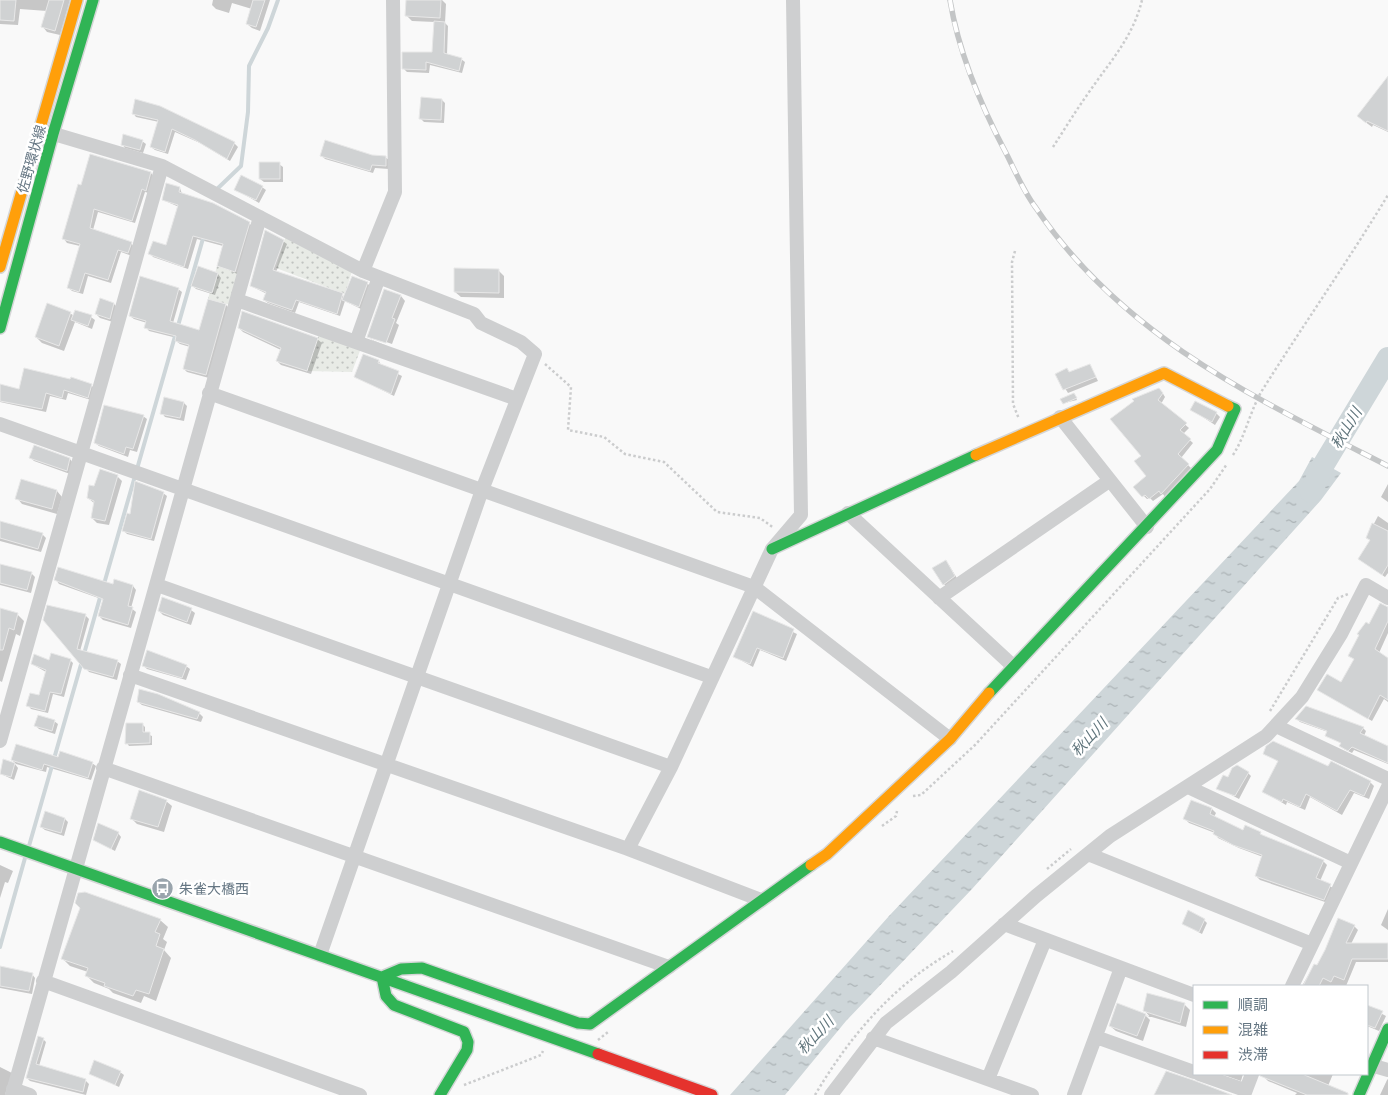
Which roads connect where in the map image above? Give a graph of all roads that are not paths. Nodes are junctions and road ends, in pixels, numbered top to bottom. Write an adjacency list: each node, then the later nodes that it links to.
1 (78, 0): 5 (street, 佐野環状線)
2 (93, 0): 6 (street, 佐野環状線)
3 (393, 0): 10 (street)
4 (793, 0): 25 (street)
5 (39, 130): 6 (street); 9 (street, 佐野環状線)
6 (53, 134): 7 (street); 13 (street, 佐野環状線)
7 (162, 166): 8 (street); 19 (street)
8 (260, 217): 10 (street); 12 (street)
9 (0, 267)
10 (363, 271): 11 (street)
11 (379, 277): 14 (street); 16 (street)
12 (237, 300): 14 (street); 15 (street)
13 (0, 328)
14 (356, 342): 16 (street)
15 (209, 393): 21 (street); 22 (street)
16 (517, 399): 22 (street)
17 (1060, 417): 20 (street); 23 (street); 24 (street)
18 (0, 424): 19 (street)
19 (82, 454): 21 (street); 37 (street)
20 (1110, 481): 24 (street); 30 (street)
21 (182, 490): 26 (street); 27 (street)
22 (482, 490): 26 (street); 28 (street)
23 (848, 513): 25 (street); 30 (street)
24 (1147, 527): 31 (street)
25 (772, 550): 28 (street)
26 (450, 583): 33 (street); 34 (street)
27 (157, 584): 32 (street); 33 (street)
28 (754, 587): 34 (street); 36 (street)
29 (1386, 593): 35 (street)
30 (939, 598): 31 (street)
31 (1013, 666): 36 (street)
32 (130, 675): 38 (street); 40 (street)
33 (418, 677): 38 (street); 39 (street)
34 (711, 677): 39 (street)
35 (1271, 721): 41 (street); 42 (street)
36 (950, 739): 50 (street)
37 (0, 741)
38 (387, 765): 45 (street); 47 (street)
39 (671, 767): 45 (street)
40 (103, 768): 47 (street); 49 (street)
41 (1388, 779)
42 (1188, 787): 46 (street); 48 (street)
43 (1388, 787): 48 (street)
44 (0, 842): 49 (street)
45 (628, 849): 50 (street)
46 (1083, 849): 51 (street); 53 (street)
47 (354, 856): 54 (street); 55 (street)
48 (1351, 863): 53 (street)
49 (76, 869): 54 (street); 58 (street)
50 (761, 900): 55 (street)
51 (1004, 924): 52 (street); 63 (street)
52 (1045, 940): 56 (street); 70 (street)
53 (1312, 944): 59 (street)
54 (320, 955): 57 (street)
55 (669, 967): 57 (street)
56 (1121, 968): 60 (street); 62 (street)
57 (382, 977): 75 (street); 76 (street)
58 (43, 980): 71 (street); 74 (street)
59 (1292, 985)
60 (1193, 995)
61 (1388, 1028): 64 (street)
62 (1096, 1037): 66 (street); 79 (street)
63 (873, 1038): 70 (street); 77 (street)
64 (1369, 1065): 65 (street)
65 (1388, 1070)
66 (1193, 1072)
67 (1201, 1075): 72 (street)
68 (1252, 1075): 72 (street)
69 (1366, 1075): 80 (street)
70 (988, 1079): 78 (street)
71 (12, 1092): 73 (street)
72 (1244, 1093)
73 (30, 1095)
74 (360, 1095)
75 (440, 1095)
76 (712, 1095)
77 (831, 1095)
78 (1032, 1095)
79 (1074, 1095)
80 (1359, 1095)

